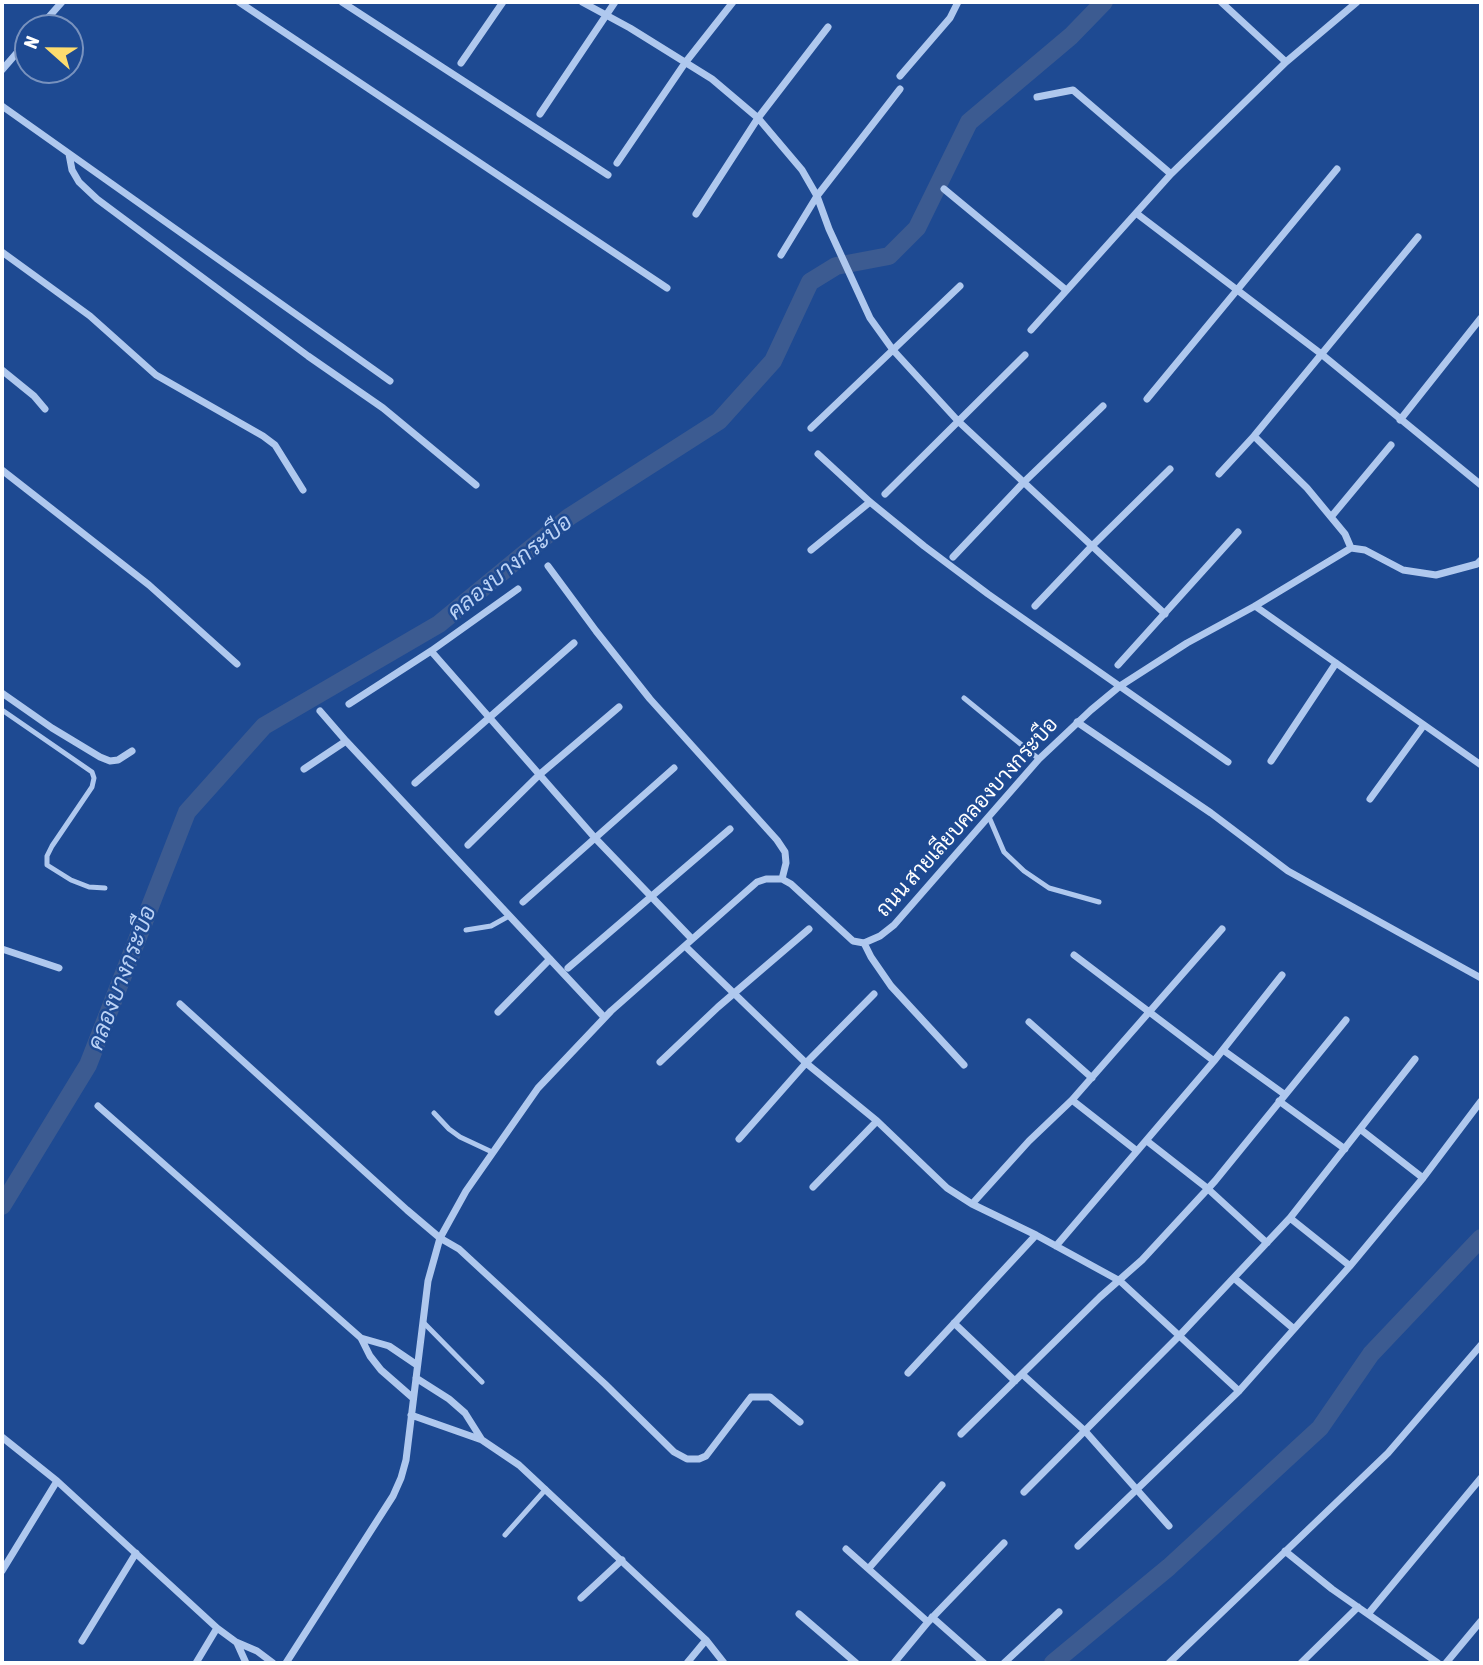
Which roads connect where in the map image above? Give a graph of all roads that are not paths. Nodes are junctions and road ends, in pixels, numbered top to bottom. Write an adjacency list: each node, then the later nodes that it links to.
1 (239, 2): 38 (street)
2 (342, 2): 29 (street)
3 (503, 2): 16 (street)
4 (582, 2): 10 (street)
5 (615, 2): 10 (street)
6 (733, 2): 17 (street)
7 (958, 2): 19 (street)
8 (1221, 2): 15 (street)
9 (1357, 2): 15 (street)
10 (605, 14): 17 (street); 23 (street)
11 (828, 27): 24 (street)
12 (14, 55): 14 (street)
13 (2, 56): 14 (lane)
14 (8, 62): 18 (street)
15 (1286, 62): 28 (street)
16 (461, 63)
17 (685, 63): 24 (street); 26 (street)
18 (2, 70)
19 (900, 76)
20 (900, 89): 31 (street)
21 (1037, 97): 28 (street)
22 (2, 106): 25 (street)
23 (540, 114)
24 (758, 118): 31 (street); 33 (street)
25 (69, 154): 49 (street); 63 (street)
26 (617, 163)
27 (1337, 169): 39 (street)
28 (1171, 174): 32 (street)
29 (608, 175)
30 (944, 189): 40 (street)
31 (817, 196): 36 (street); 45 (street)
32 (1136, 213): 39 (street); 40 (street)
33 (696, 214)
34 (1418, 237): 46 (street)
35 (2, 252): 65 (street)
36 (781, 255)
37 (960, 286): 45 (street)
38 (667, 288)
39 (1238, 288): 46 (street); 50 (street)
40 (1066, 290): 43 (street)
41 (1481, 318): 42 (street)
42 (1472, 329): 44 (street); 53 (street)
43 (1031, 330)
44 (1481, 336)
45 (893, 350): 54 (street); 55 (street)
46 (1320, 353): 53 (street); 56 (street)
47 (1025, 355): 54 (street)
48 (2, 370): 52 (street)
49 (390, 381)
50 (1147, 399)
51 (1103, 406): 62 (street)
52 (45, 409)
53 (1401, 420): 64 (street)
54 (958, 421): 62 (street); 66 (street)
55 (811, 428)
56 (1254, 436): 61 (street); 68 (street)
57 (1391, 445): 68 (street)
58 (818, 454): 67 (street)
59 (1170, 469): 70 (street)
60 (2, 470): 83 (street)
61 (1219, 474)
62 (1024, 482): 70 (street); 73 (street)
63 (476, 485)
64 (1481, 485)
65 (303, 490)
66 (885, 494)
67 (870, 502): 72 (street); 85 (street)
68 (1332, 517): 71 (street)
69 (1238, 532): 79 (street)
70 (1092, 546): 77 (street); 79 (street)
71 (1351, 548): 74 (street); 78 (street, ถนน สายเลียบคลองบางกระบือ)
72 (811, 550)
73 (953, 557)
74 (1481, 560)
75 (548, 566): 110 (street)
76 (518, 589): 81 (street)
77 (1035, 606)
78 (1255, 606): 82 (street); 85 (street, ถนน สายเลียบคลองบางกระบือ)
79 (1165, 614): 84 (street)
80 (574, 643): 92 (street)
81 (431, 651): 88 (street); 92 (street)
82 (1336, 663): 94 (street); 98 (street)
83 (237, 664)
84 (1118, 665)
85 (1120, 686): 93 (street, ถนน สายเลียบคลองบางกระบือ); 99 (street)
86 (2, 693): 96 (street)
87 (964, 698): 97 (lane)
88 (349, 704)
89 (619, 707): 103 (street)
90 (2, 710): 111 (lane)
91 (320, 711): 95 (street)
92 (489, 718): 103 (street); 104 (street)
93 (1077, 722): 97 (street, ถนน สายเลียบคลองบางกระบือ); 128 (street)
94 (1424, 725): 100 (street); 105 (street)
95 (346, 741): 102 (street); 115 (street)
96 (132, 751)
97 (1039, 759): 106 (street, ถนน สายเลียบคลองบางกระบือ)
98 (1271, 761)
99 (1228, 762)
100 (1481, 765)
101 (674, 768): 108 (street)
102 (304, 769)
103 (539, 775): 108 (street); 109 (street)
104 (415, 783)
105 (1370, 799)
106 (989, 817): 114 (lane); 120 (street, ถนน สายเลียบคลองบางกระบือ)
107 (730, 829): 112 (street)
108 (595, 838): 112 (street); 113 (street)
109 (468, 845)
110 (782, 879): 119 (street); 120 (street)
111 (105, 888)
112 (650, 897): 119 (street); 126 (street)
113 (523, 902)
114 (1099, 902)
115 (509, 916): 118 (lane); 124 (street)
116 (809, 929): 129 (street)
117 (1222, 929): 133 (street)
118 (466, 930)
119 (692, 939): 121 (street)
120 (864, 943): 142 (street)
121 (685, 946): 129 (street); 134 (street)
122 (2, 949): 125 (street)
123 (1074, 955): 133 (street)
124 (550, 959): 132 (street); 134 (street)
125 (59, 968)
126 (568, 968)
127 (1282, 975): 137 (street)
128 (1481, 978)
129 (735, 992): 140 (street); 141 (street)
130 (874, 994): 141 (street)
131 (180, 1004): 162 (street)
132 (498, 1012)
133 (1150, 1014): 139 (street); 143 (street)
134 (604, 1017): 155 (street)
135 (1346, 1020): 144 (street)
136 (1028, 1022): 143 (street)
137 (1223, 1050): 139 (street); 144 (street)
138 (1415, 1059): 150 (street)
139 (1214, 1061): 152 (street)
140 (660, 1062)
141 (806, 1063): 149 (street); 151 (street)
142 (964, 1065)
143 (1092, 1078): 145 (street)
144 (1281, 1098): 153 (street); 158 (street)
145 (1072, 1100): 154 (street); 159 (street)
146 (1481, 1101): 156 (street)
147 (98, 1107): 172 (street)
148 (434, 1113): 155 (lane)
149 (877, 1121): 157 (street); 159 (street)
150 (1360, 1129): 153 (street); 156 (street)
151 (739, 1139)
152 (1147, 1140): 154 (street); 158 (street)
153 (1345, 1149): 160 (street)
154 (1137, 1151): 164 (street)
155 (492, 1152): 162 (street)
156 (1423, 1178): 165 (street)
157 (813, 1187)
158 (1207, 1188): 163 (street); 167 (street)
159 (972, 1204): 161 (street)
160 (1290, 1218): 163 (street); 165 (street)
161 (1036, 1234): 164 (street); 169 (street)
162 (440, 1238): 168 (street); 183 (street)
163 (1266, 1243): 166 (street)
164 (1056, 1246): 167 (street)
165 (1350, 1266): 170 (street)
166 (1234, 1278): 170 (street); 171 (street)
167 (1120, 1281): 171 (street); 176 (street)
168 (423, 1322): 174 (street); 179 (lane)
169 (954, 1323): 175 (street); 178 (street)
170 (1294, 1329): 180 (street)
171 (1179, 1336): 180 (street); 184 (street)
172 (361, 1338): 174 (street); 181 (street)
173 (1481, 1345): 199 (street)
174 (417, 1365): 177 (street)
175 (908, 1373)
176 (1022, 1374): 178 (street); 184 (street)
177 (416, 1378): 181 (street); 187 (street)
178 (1014, 1381): 185 (street)
179 (482, 1382)
180 (1239, 1391): 192 (street)
181 (413, 1398): 182 (street)
182 (411, 1415): 187 (street); 219 (street)
183 (800, 1422)
184 (1085, 1431): 192 (street); 193 (street)
185 (961, 1434)
186 (2, 1437): 189 (street)
187 (482, 1440): 191 (street)
188 (1481, 1478): 208 (street)
189 (57, 1481): 200 (street); 203 (street)
190 (942, 1485): 202 (street)
191 (546, 1489): 195 (lane); 201 (street)
192 (1138, 1489): 194 (street); 197 (street)
193 (1024, 1492)
194 (1169, 1526)
195 (505, 1535)
196 (1003, 1543): 209 (street)
197 (1078, 1546)
198 (846, 1549): 202 (street)
199 (1285, 1551): 205 (street); 226 (street)
200 (136, 1553): 211 (street); 213 (street)
201 (622, 1560): 204 (street); 212 (street)
202 (869, 1568): 209 (street)
203 (2, 1572)
204 (581, 1598)
205 (1358, 1607): 208 (street); 227 (street)
206 (1059, 1612): 225 (street)
207 (799, 1614): 222 (street)
208 (1368, 1614): 215 (street)
209 (930, 1619): 223 (street); 224 (street)
210 (1481, 1621): 228 (street)
211 (217, 1628): 214 (street); 216 (street)
212 (706, 1640): 220 (street); 221 (street)
213 (82, 1641)
214 (236, 1642): 217 (street); 218 (street)
215 (1432, 1662)
216 (196, 1663)
217 (246, 1663)
218 (273, 1663)
219 (286, 1663)
220 (687, 1663)
221 (724, 1663)
222 (856, 1663)
223 (894, 1663)
224 (984, 1663)
225 (1004, 1663)
226 (1169, 1663)
227 (1300, 1663)
228 (1446, 1663)

